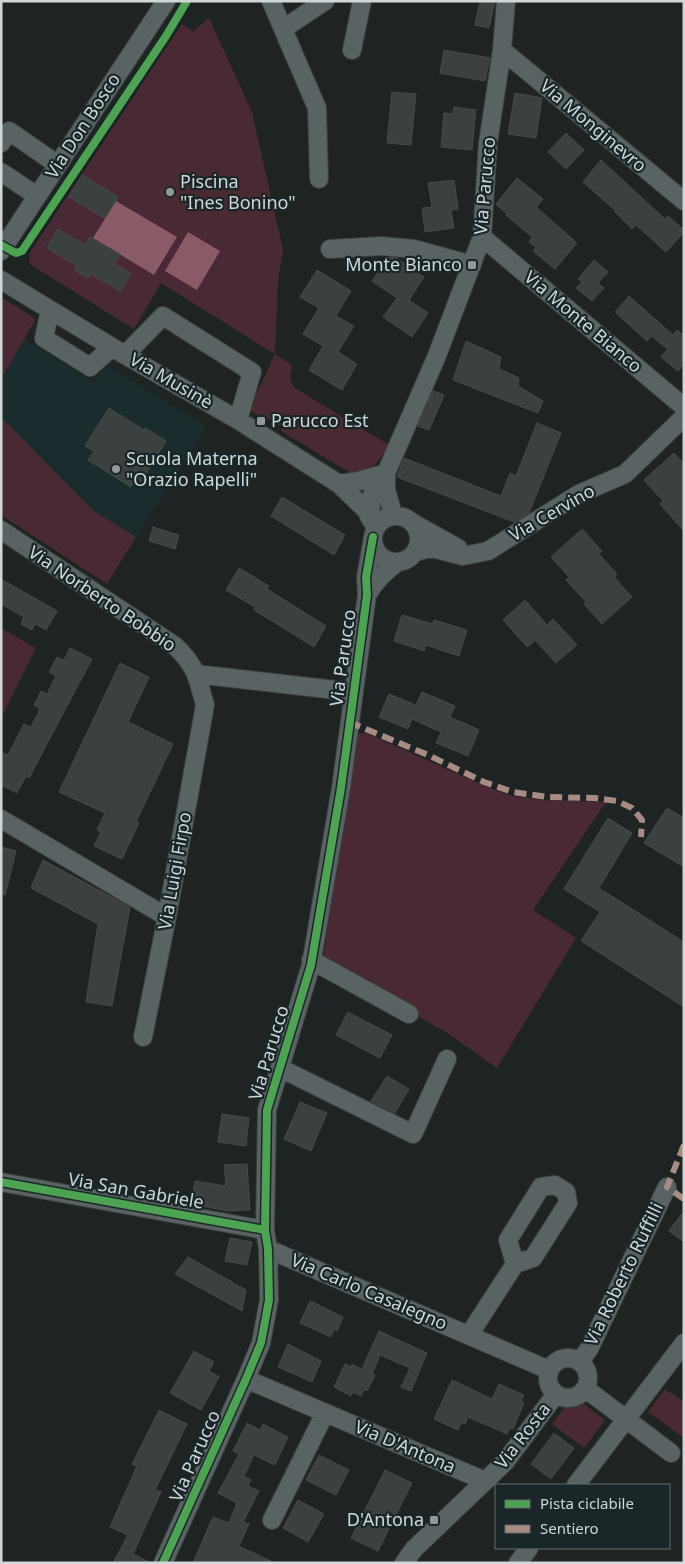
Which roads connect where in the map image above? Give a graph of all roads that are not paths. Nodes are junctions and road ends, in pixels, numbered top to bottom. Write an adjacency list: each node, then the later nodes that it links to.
1 (166, 1): 10 (street, Via Don Bosco)
2 (271, 1): 6 (street)
3 (325, 1): 6 (street)
4 (362, 1): 7 (street)
5 (506, 1): 8 (street, Via Parucco)
6 (283, 29): 12 (street)
7 (352, 50)
8 (502, 50): 14 (street, Via Monginevro); 16 (street, Via Parucco)
9 (1, 143): 10 (street)
10 (58, 165): 13 (street, Via Don Bosco)
11 (1, 172): 13 (street)
12 (319, 179)
13 (37, 196): 15 (street, Via Don Bosco)
14 (684, 201)
15 (7, 229): 18 (street, Via Don Bosco)
16 (482, 237): 19 (street, Via Parucco); 23 (street, Via Monte Bianco)
17 (330, 249): 19 (street)
18 (1, 251)
19 (472, 265): 26 (street, Via Parucco)
20 (1, 280): 21 (street, Via Musinè)
21 (50, 310): 22 (street, Via Musinè); 22 (street)
22 (119, 351): 25 (street, Via Musinè); 25 (street)
23 (684, 407)
24 (684, 417): 33 (street, Via Cervino)
25 (238, 420): 27 (street, Via Musinè)
26 (386, 473): 27 (street); 28 (street, Via Parucco); 29 (street)
27 (339, 484): 28 (street); 31 (street)
28 (372, 494): 29 (street); 31 (street, Via Parucco)
29 (391, 507): 30 (street)
30 (410, 521): 31 (street); 33 (street); 34 (street)
31 (373, 529): 35 (street); 36 (street, Via Parucco)
32 (1, 530): 37 (street, Via Norberto Bobbio)
33 (488, 551): 34 (street, Via Cervino)
34 (415, 552): 35 (street)
35 (398, 562): 36 (street)
36 (367, 595): 38 (street, Via Parucco)
37 (196, 674): 38 (street); 39 (street, Via Norberto Bobbio)
38 (354, 692): 42 (street, Via Parucco)
39 (205, 705): 41 (street, Via Luigi Firpo)
40 (1, 819): 41 (street)
41 (167, 917): 44 (street, Via Luigi Firpo)
42 (311, 960): 43 (street); 46 (street, Via Parucco)
43 (409, 1014)
44 (143, 1037)
45 (447, 1059): 46 (street)
46 (280, 1068): 49 (street, Via Parucco)
47 (1, 1182): 49 (street, Via San Gabriele)
48 (667, 1187): 54 (street, Via Roberto Ruffilli)
49 (265, 1230): 50 (street, Via Parucco)
50 (268, 1249): 52 (street, Via Carlo Casalegno); 56 (street, Via Parucco)
51 (515, 1264): 52 (street, Via Carlo Casalegno)
52 (469, 1335): 55 (street, Via Carlo Casalegno)
53 (684, 1344): 60 (street)
54 (580, 1361): 55 (street); 57 (street)
55 (549, 1370): 58 (street)
56 (246, 1379): 59 (street, Via D'Antona); 66 (street, Via Parucco)
57 (586, 1390): 58 (street); 60 (street)
58 (556, 1394): 62 (street, Via Rosta)
59 (325, 1413): 62 (street, Via D'Antona); 64 (street)
60 (627, 1418): 61 (street); 63 (street)
61 (671, 1453)
62 (485, 1481): 67 (street, Via Rosta)
63 (577, 1484)
64 (272, 1520)
65 (528, 1549): 68 (street)
66 (163, 1563)
67 (404, 1563)
68 (518, 1563)

